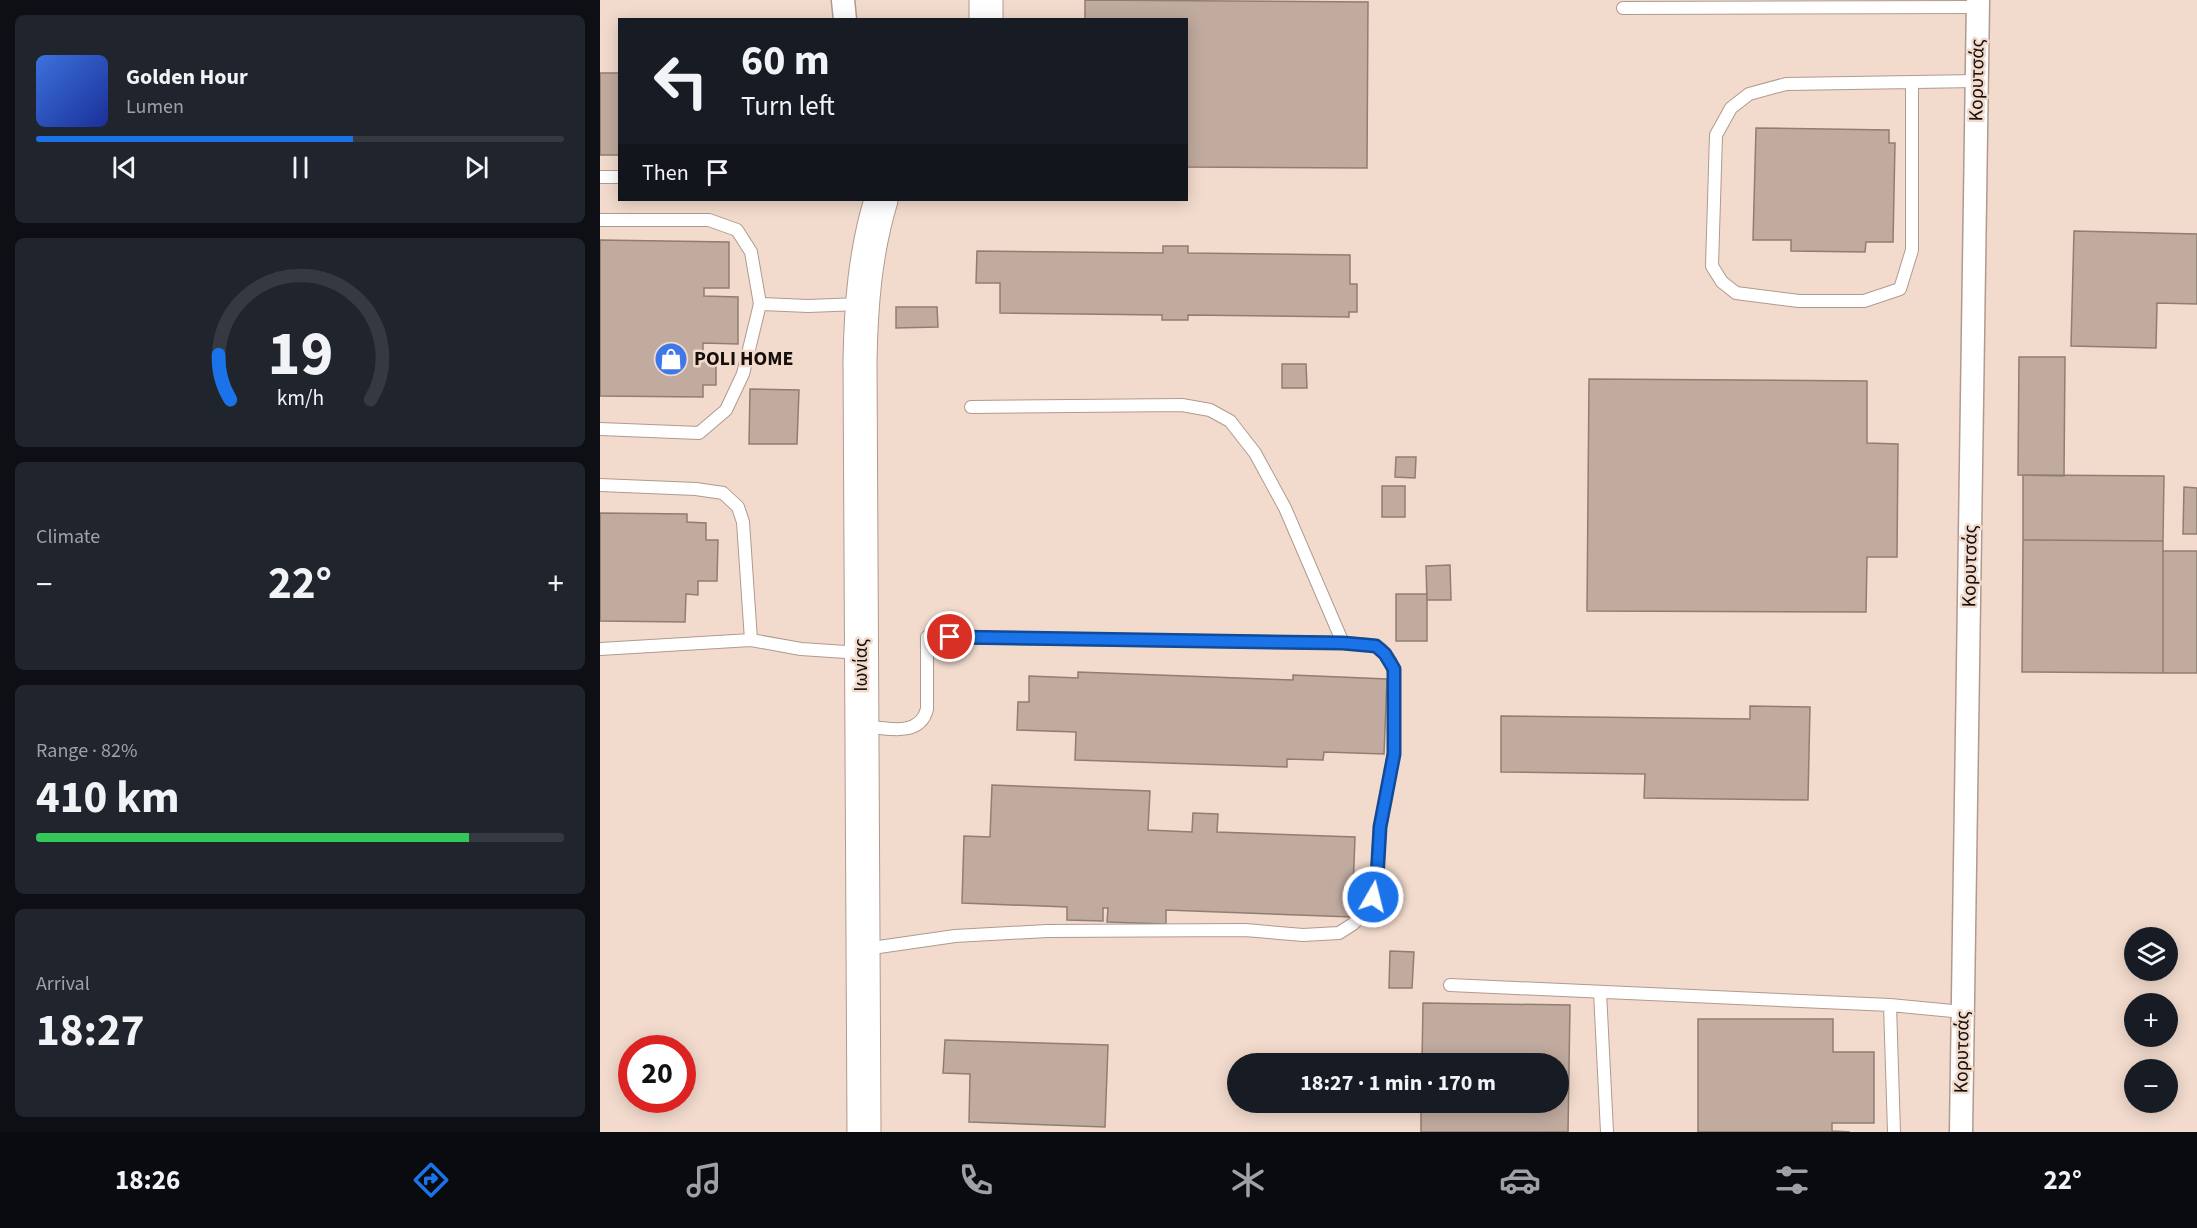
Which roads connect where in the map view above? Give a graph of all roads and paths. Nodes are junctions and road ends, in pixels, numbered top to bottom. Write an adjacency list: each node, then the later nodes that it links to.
1 (843, 0): 5 (street)
2 (986, 0): 6 (street)
3 (1978, 3): 4 (lane); 7 (street, Κορυτσάς)
4 (1623, 8)
5 (845, 18)
6 (986, 18)
7 (1977, 81): 8 (lane); 27 (street, Κορυτσάς)
8 (1912, 82): 8 (lane)
9 (600, 177): 10 (lane)
10 (618, 177)
11 (881, 201): 14 (street, Ιωνίας)
12 (600, 220): 13 (lane)
13 (760, 304): 14 (lane); 16 (lane)
14 (861, 304): 21 (street, Ιωνίας)
15 (971, 407): 19 (lane)
16 (600, 429)
17 (600, 485): 18 (lane)
18 (752, 640): 20 (lane); 21 (lane)
19 (1343, 643): 22 (lane); 23 (lane)
20 (600, 649)
21 (861, 653): 22 (street, Ιωνίας)
22 (862, 726): 23 (street, Ιωνίας)
23 (863, 949): 28 (street, Ιωνίας)
24 (1450, 985): 25 (lane)
25 (1600, 992): 26 (lane); 29 (lane)
26 (1890, 1005): 27 (lane); 30 (lane)
27 (1963, 1012): 31 (street, Κορυτσάς)
28 (864, 1132)
29 (1607, 1132)
30 (1894, 1132)
31 (1960, 1132)

